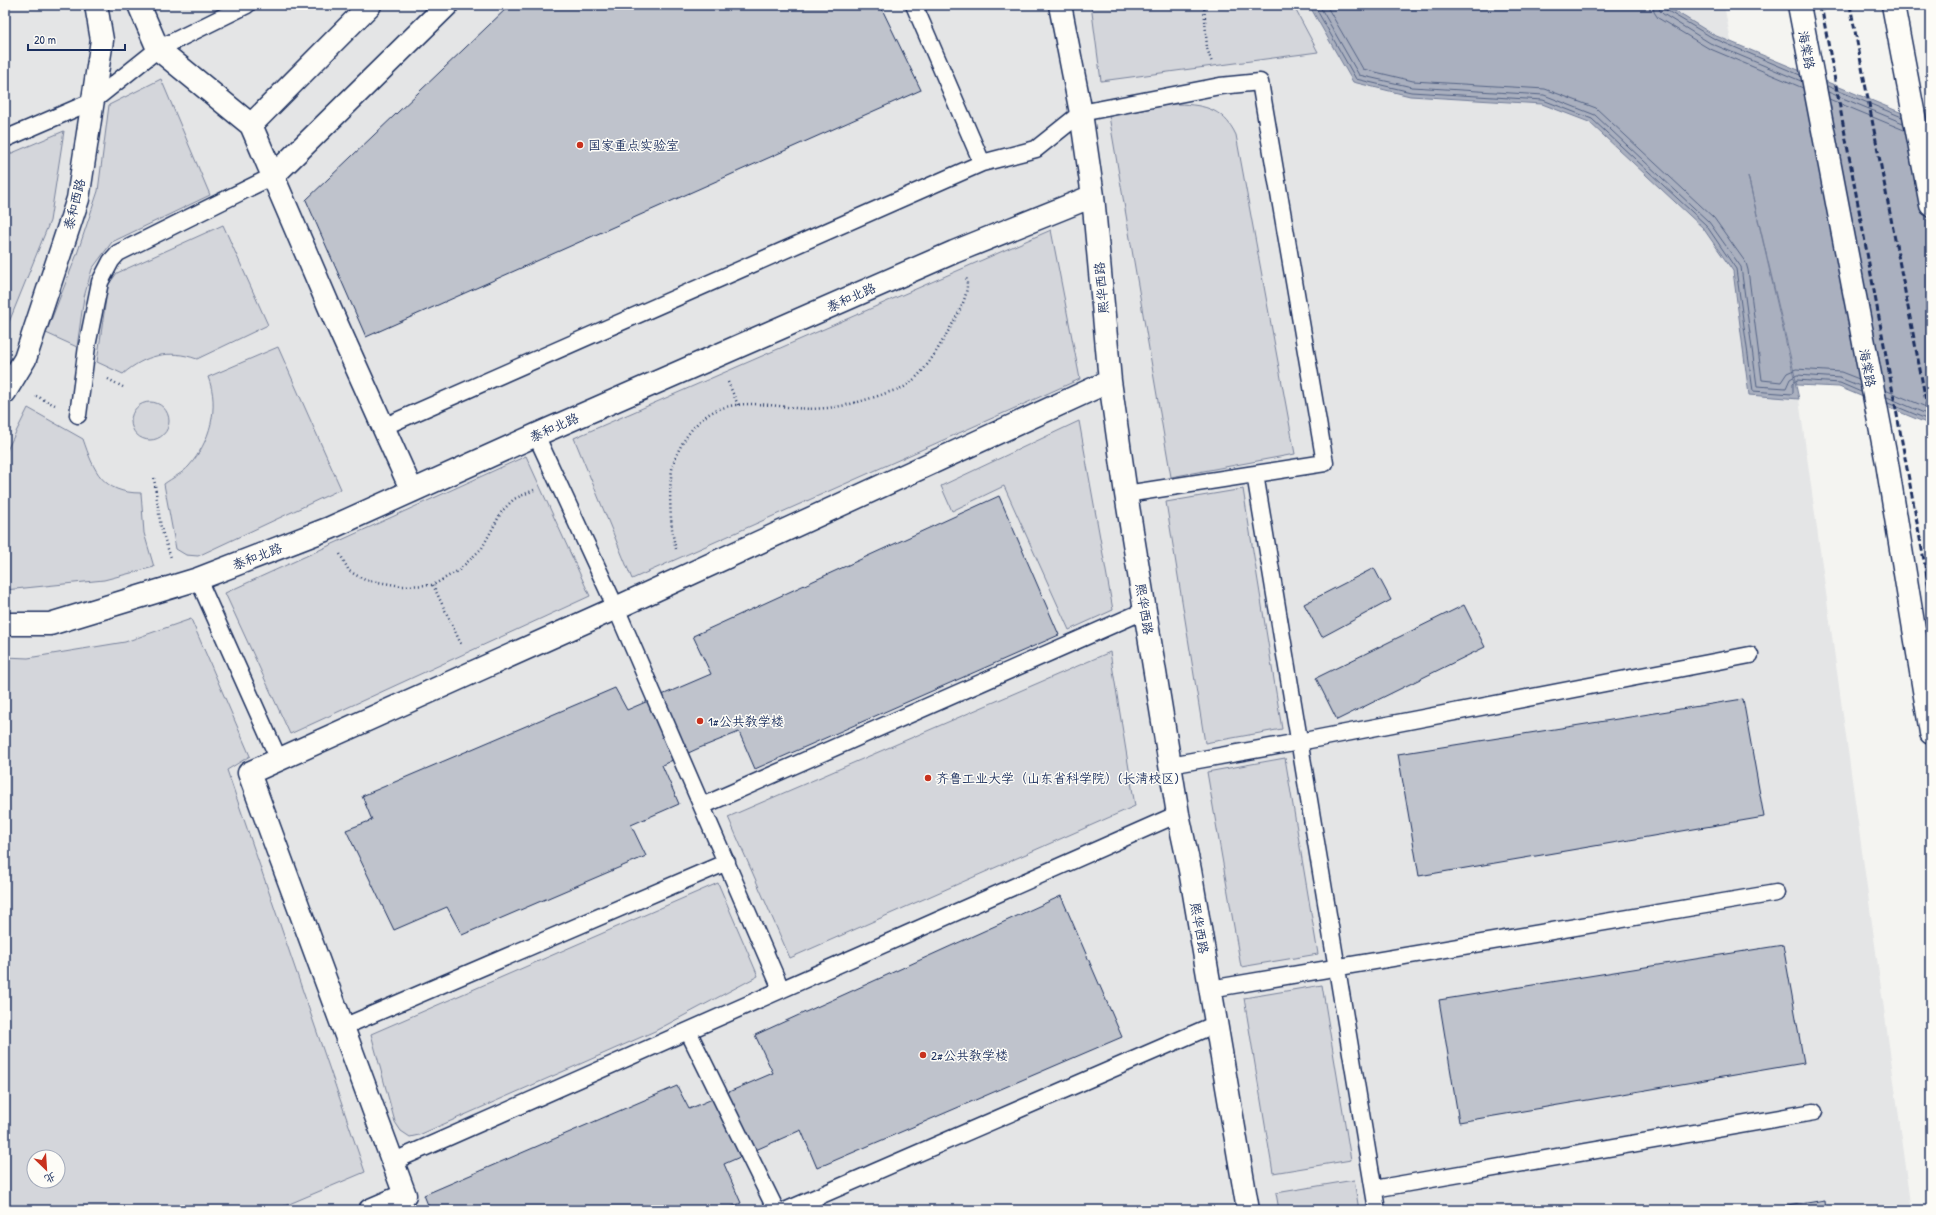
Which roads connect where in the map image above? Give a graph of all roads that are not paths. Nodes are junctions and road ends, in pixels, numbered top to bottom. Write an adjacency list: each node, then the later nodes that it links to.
1 (96, 5): 11 (street, 泰和西路)
2 (139, 5): 10 (street)
3 (247, 5): 10 (lane)
4 (370, 5): 13 (street)
5 (447, 5): 16 (street)
6 (914, 5): 15 (lane)
7 (1060, 5): 12 (street, 熙华西路)
8 (1798, 5): 32 (street, 海棠路)
9 (1893, 5): 18 (street)
10 (158, 49): 11 (lane); 13 (street)
11 (93, 101): 14 (lane); 20 (street, 泰和西路)
12 (1081, 113): 15 (lane); 17 (street, 熙华西路); 24 (lane)
13 (251, 125): 16 (street)
14 (5, 139)
15 (982, 163): 22 (lane)
16 (273, 176): 21 (lane); 22 (street)
17 (1093, 196): 19 (street, 熙华西路); 23 (street, 泰和北路)
18 (1931, 205)
19 (1110, 381): 26 (street, 熙华西路); 28 (street)
20 (5, 392)
21 (78, 415)
22 (383, 427): 25 (street)
23 (536, 435): 25 (street, 泰和北路); 28 (lane)
24 (1255, 474): 26 (lane); 33 (lane)
25 (412, 492): 27 (street, 泰和北路)
26 (1126, 494): 29 (street, 熙华西路)
27 (191, 581): 30 (street, 泰和北路); 34 (lane)
28 (616, 608): 34 (street); 36 (lane)
29 (1146, 610): 35 (street, 熙华西路); 36 (lane)
30 (5, 624)
31 (1750, 654): 33 (lane)
32 (1931, 733)
33 (1299, 742): 35 (lane); 40 (lane)
34 (279, 760): 44 (street)
35 (1170, 765): 37 (street, 熙华西路)
36 (702, 806): 38 (lane)
37 (1178, 814): 41 (lane); 42 (street, 熙华西路)
38 (727, 862): 41 (lane); 44 (lane)
39 (1776, 893): 40 (lane)
40 (1336, 967): 42 (lane); 48 (lane)
41 (781, 989): 45 (lane)
42 (1210, 989): 43 (street, 熙华西路)
43 (1216, 1024): 51 (lane); 52 (street, 熙华西路)
44 (343, 1026): 47 (street)
45 (688, 1031): 47 (lane); 50 (lane)
46 (1814, 1112): 48 (lane)
47 (392, 1162): 49 (street)
48 (1374, 1190): 53 (lane)
49 (370, 1210)
50 (776, 1210)
51 (787, 1210)
52 (1248, 1210)
53 (1377, 1210)

